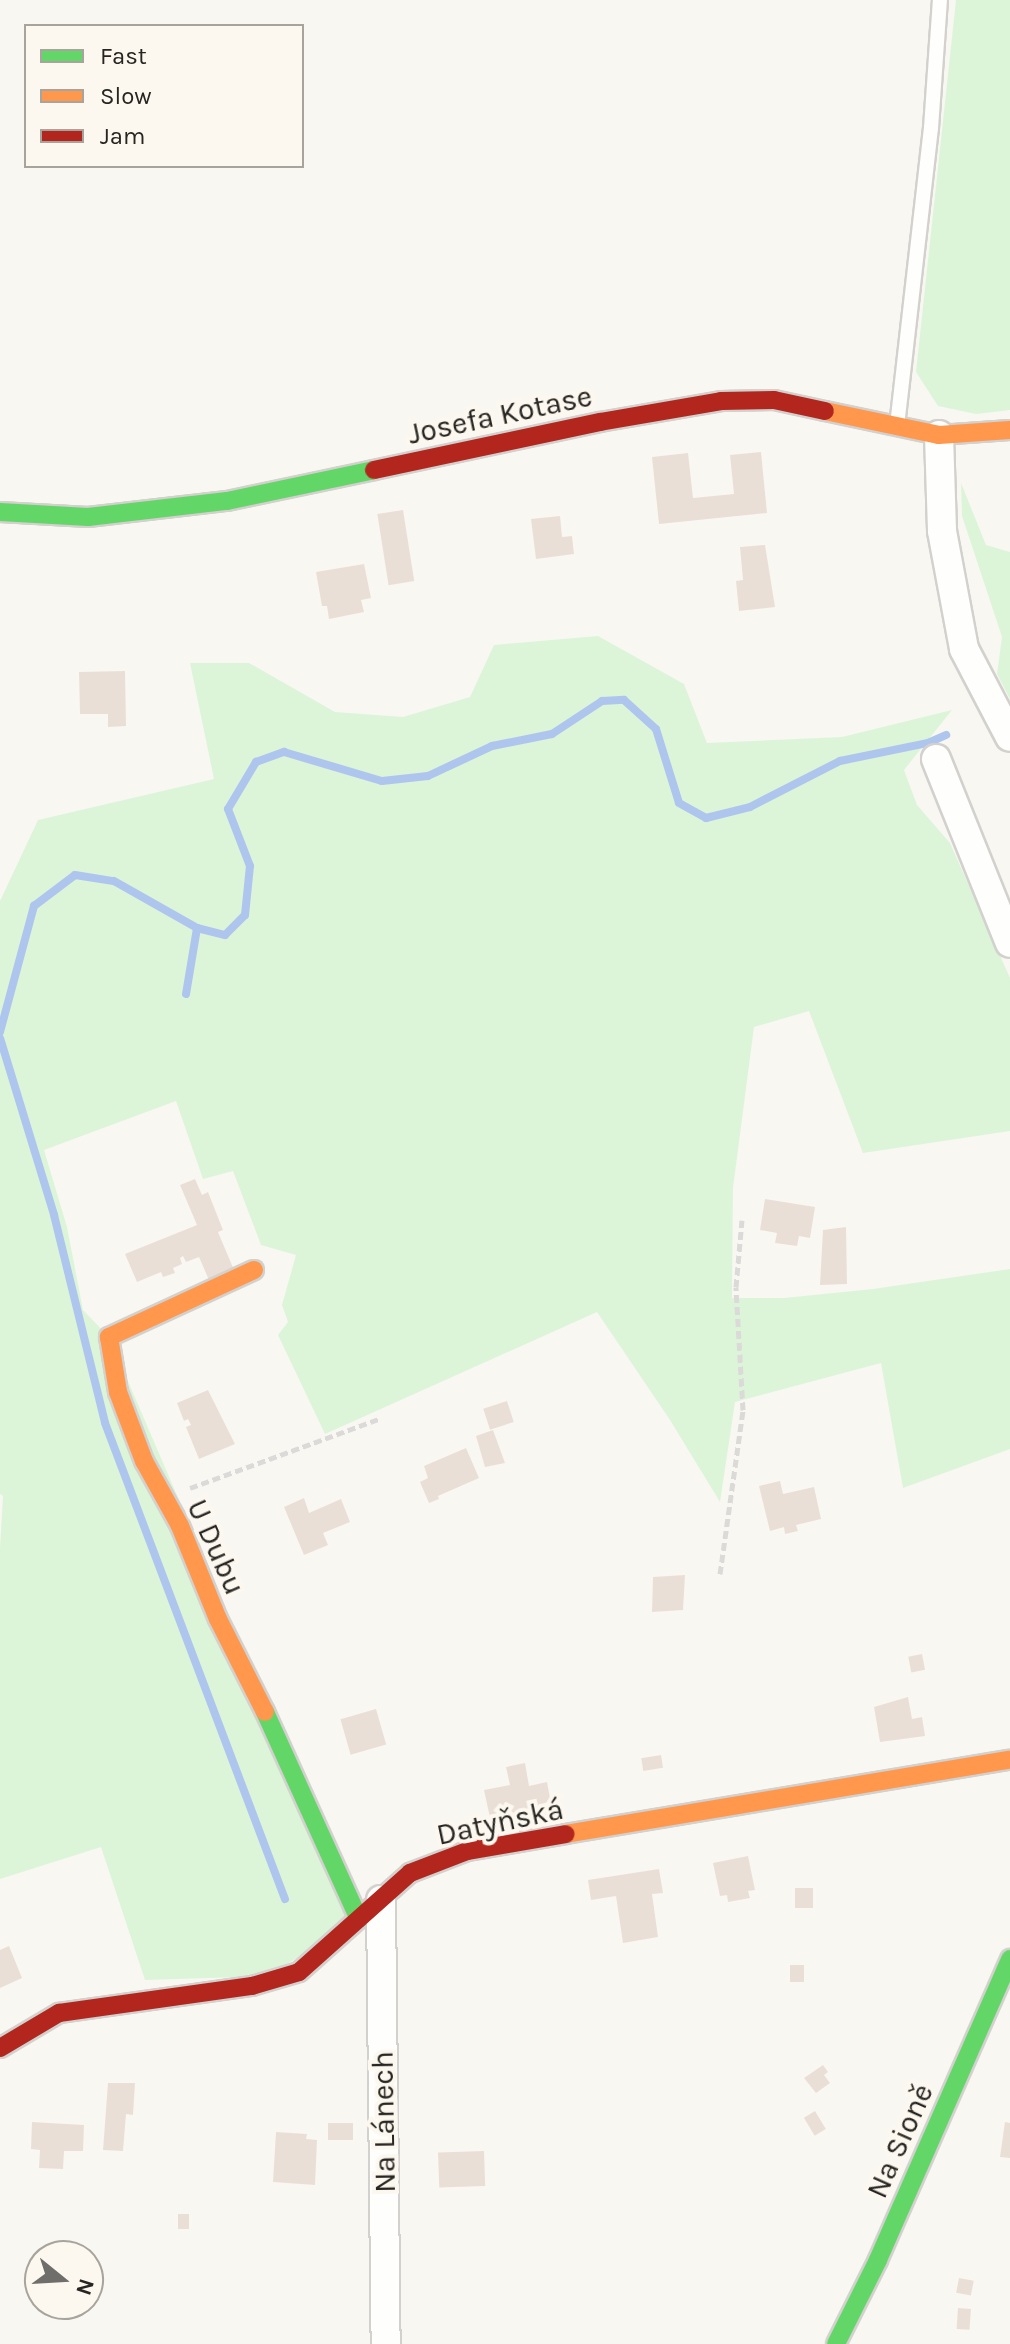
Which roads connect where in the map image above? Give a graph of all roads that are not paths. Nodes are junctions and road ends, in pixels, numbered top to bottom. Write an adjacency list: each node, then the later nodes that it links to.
1 (940, 0): 2 (lane)
2 (897, 426): 4 (street, Josefa Kotase); 5 (street, Josefa Kotase)
3 (1010, 430): 4 (street, Josefa Kotase)
4 (939, 435): 6 (street)
5 (0, 512)
6 (1010, 737)
7 (936, 759): 8 (street)
8 (1010, 943)
9 (254, 1270): 12 (street, U Dubu)
10 (1010, 1760): 11 (street, Datyňská)
11 (381, 1900): 12 (street, Datyňská); 15 (street, Na Lánech)
12 (359, 1919): 14 (street, Datyňská)
13 (1010, 1959): 16 (street, Na Sioně)
14 (0, 2048)
15 (386, 2344)
16 (836, 2344)

